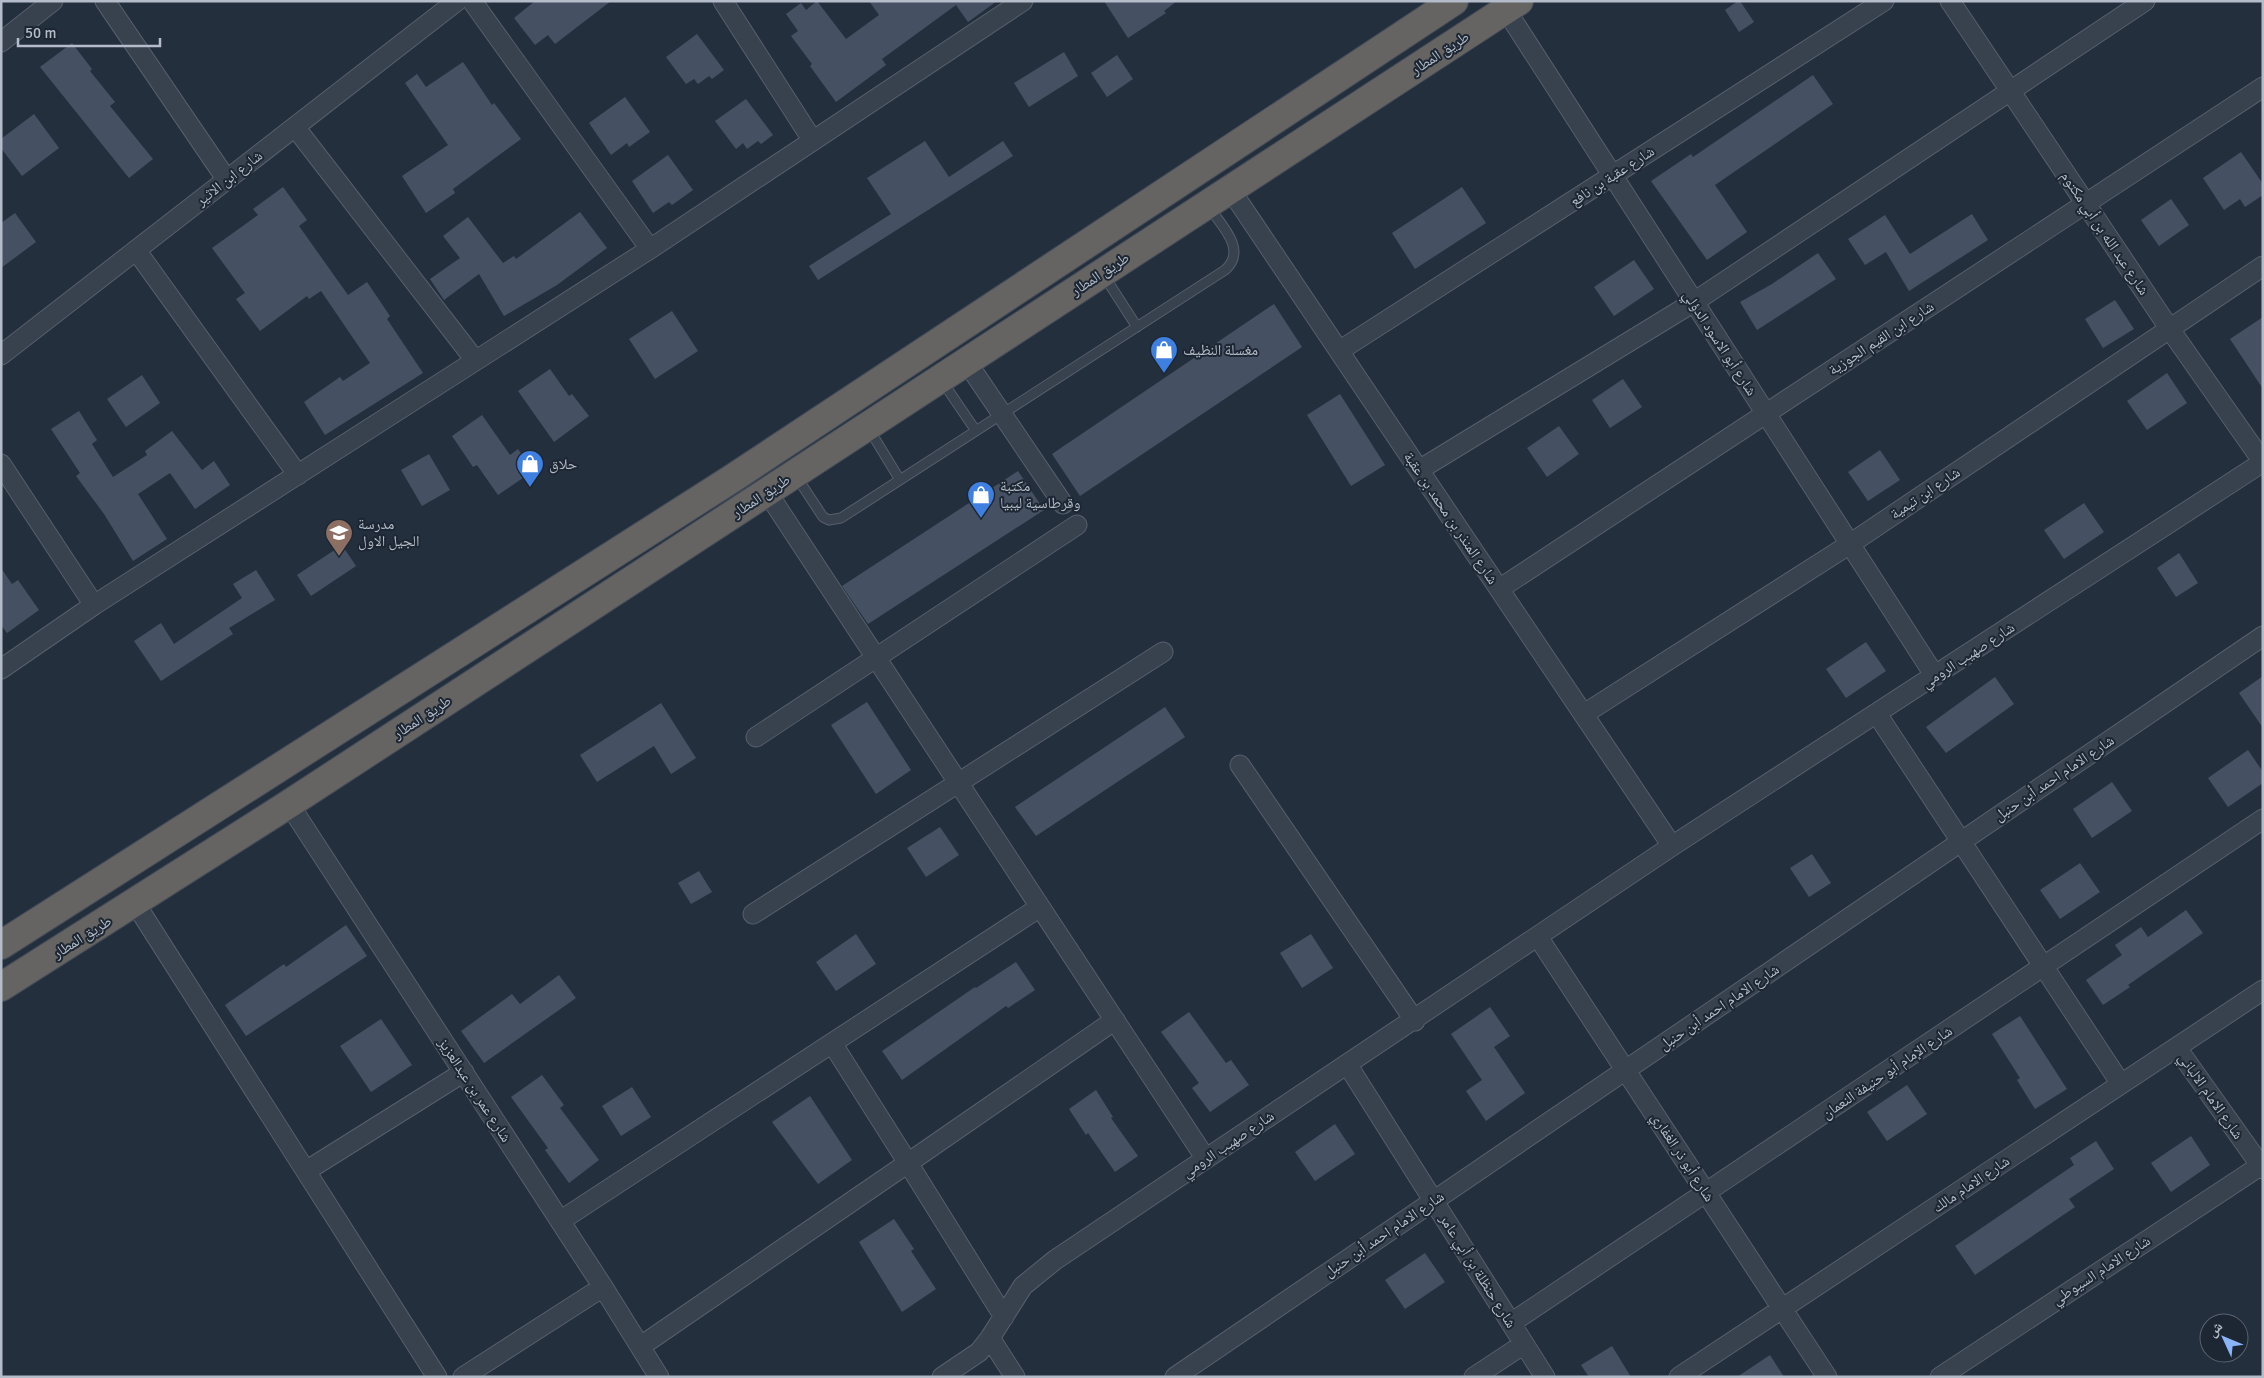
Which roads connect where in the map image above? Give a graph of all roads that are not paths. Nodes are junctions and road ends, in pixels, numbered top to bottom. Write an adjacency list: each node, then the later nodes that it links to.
1 (53, 1): 12 (street)
2 (105, 1): 18 (street)
3 (457, 1): 15 (street, شارع ابن الاثير)
4 (472, 1): 22 (street)
5 (1023, 1): 16 (street)
6 (1454, 1): 68 (highway, طريق المطار)
7 (1884, 1): 17 (street, شارع عقبة بن نافع)
8 (1950, 1): 14 (street, شارع عبد الله بن أبي مكتوم)
9 (2145, 1): 14 (street)
10 (732, 4): 16 (street)
11 (1512, 6): 17 (street, شارع أبو الاسود الدؤلي); 19 (highway, طريق المطار)
12 (1, 42)
13 (2263, 87): 21 (street, شارع ابن القيم الجوزية)
14 (2010, 92): 21 (street, شارع عبد الله بن أبي مكتوم); 26 (street)
15 (295, 127): 18 (street, شارع ابن الاثير); 31 (street)
16 (813, 141): 22 (street)
17 (1612, 176): 26 (street, شارع أبو الاسود الدؤلي); 29 (street, شارع عقبة بن نافع)
18 (227, 180): 23 (street, شارع ابن الاثير)
19 (1230, 189): 20 (highway, طريق المطار); 29 (street, شارع المنذر بن محمد بن عقبة)
20 (1207, 204): 25 (highway, طريق المطار); 27 (lane)
21 (2085, 204): 28 (street, شارع عبد الله بن أبي مكتوم); 35 (street, شارع ابن القيم الجوزية)
22 (650, 248): 31 (street)
23 (136, 250): 30 (street, شارع ابن الاثير); 42 (street)
24 (2263, 266): 28 (street, شارع ابن تيمية)
25 (1102, 273): 27 (lane); 32 (highway, طريق المطار)
26 (1694, 302): 35 (street, شارع أبو الاسود الدؤلي); 40 (street)
27 (1137, 327): 34 (lane)
28 (2169, 328): 38 (street, شارع عبد الله بن أبي مكتوم); 47 (street, شارع ابن تيمية)
29 (1339, 351): 40 (street, شارع المنذر بن محمد بن عقبة)
30 (1, 355)
31 (475, 360): 42 (street)
32 (966, 361): 33 (highway, طريق المطار); 34 (street)
33 (940, 378): 36 (highway, طريق المطار); 37 (lane)
34 (1002, 414): 37 (lane); 45 (street)
35 (1766, 414): 47 (street, شارع أبو الاسود الدؤلي); 48 (street, شارع ابن القيم الجوزية)
36 (867, 426): 41 (highway, طريق المطار); 43 (lane)
37 (976, 431): 43 (lane)
38 (2263, 462): 54 (street, شارع صهيب الرومي)
39 (1, 464): 49 (street)
40 (1419, 470): 48 (street, شارع المنذر بن محمد بن عقبة)
41 (794, 474): 43 (lane); 44 (highway, طريق المطار)
42 (298, 475): 49 (street)
43 (900, 480)
44 (767, 492): 52 (street); 60 (highway, طريق المطار)
45 (1063, 504)
46 (1077, 525): 52 (street)
47 (1850, 544): 54 (street, شارع أبو الاسود الدؤلي); 55 (street, شارع ابن تيمية)
48 (1499, 588): 55 (street, شارع المنذر بن محمد بن عقبة)
49 (94, 605): 53 (street)
50 (2263, 636): 62 (street, شارع الامام احمد أبن حنبل)
51 (1163, 652): 59 (street)
52 (876, 658): 57 (street); 59 (street)
53 (1, 668)
54 (1935, 676): 56 (street, شارع صهيب الرومي)
55 (1584, 714): 63 (street, شارع المنذر بن محمد بن عقبة)
56 (1877, 714): 62 (street); 63 (street, شارع صهيب الرومي)
57 (756, 737)
58 (1240, 765): 73 (street)
59 (958, 783): 65 (street); 66 (street)
60 (289, 804): 64 (highway, طريق المطار); 78 (street, شارع عمر بن عبدالعزيز)
61 (2263, 819): 69 (street, شارع الإمام أبو حنيفة النعمان)
62 (1961, 842): 69 (street); 77 (street, شارع الامام احمد أبن حنبل)
63 (1672, 846): 67 (street, شارع صهيب الرومي)
64 (135, 904): 70 (highway, طريق المطار); 83 (street)
65 (1040, 906): 72 (street); 74 (street)
66 (753, 914)
67 (1538, 937): 73 (street, شارع صهيب الرومي); 77 (street, شارع أبو ذر الغفاري)
68 (1, 945)
69 (2044, 967): 79 (street); 84 (street, شارع الإمام أبو حنيفة النعمان)
70 (1, 987)
71 (2263, 990): 75 (street, شارع الامام مالك)
72 (1115, 1020): 80 (street); 81 (street)
73 (1415, 1021): 76 (street, شارع صهيب الرومي)
74 (832, 1042): 81 (street); 86 (street)
75 (2177, 1048): 79 (street, شارع الامام مالك); 82 (street, شارع الامام الالباني)
76 (1347, 1064): 80 (street, شارع صهيب الرومي); 85 (street, شارع حنظلة بن أبي عامر)
77 (1626, 1070): 84 (street, شارع أبو ذر الغفاري); 85 (street, شارع الامام احمد أبن حنبل)
78 (464, 1072): 83 (street); 86 (street, شارع عمر بن عبدالعزيز)
79 (2121, 1084): 88 (street, شارع الامام مالك)
80 (1206, 1159): 89 (street, شارع صهيب الرومي)
81 (908, 1163): 89 (street); 93 (street)
82 (2262, 1166): 104 (street, شارع الامام السيوطي)
83 (306, 1171): 94 (street)
84 (1707, 1193): 88 (street, شارع أبو ذر الغفاري); 90 (street, شارع الإمام أبو حنيفة النعمان)
85 (1433, 1200): 90 (street, شارع حنظلة بن أبي عامر); 99 (street, شارع الامام احمد أبن حنبل)
86 (560, 1221): 87 (street, شارع عمر بن عبدالعزيز)
87 (603, 1287): 93 (street, شارع عمر بن عبدالعزيز); 95 (street)
88 (1781, 1309): 102 (street, شارع الامام مالك); 103 (street, شارع أبو ذر الغفاري)
89 (1004, 1317): 91 (street, شارع صهيب الرومي)
90 (1511, 1323): 92 (street, شارع حنظلة بن أبي عامر)
91 (990, 1338): 97 (street, شارع صهيب الرومي); 98 (street)
92 (1524, 1344): 100 (street); 101 (street, شارع حنظلة بن أبي عامر)
93 (640, 1346): 96 (street, شارع عمر بن عبدالعزيز)
94 (437, 1377)
95 (463, 1377)
96 (659, 1377)
97 (942, 1377)
98 (1015, 1377)
99 (1175, 1377)
100 (1474, 1377)
101 (1545, 1377)
102 (1679, 1377)
103 (1827, 1377)
104 (1940, 1377)

